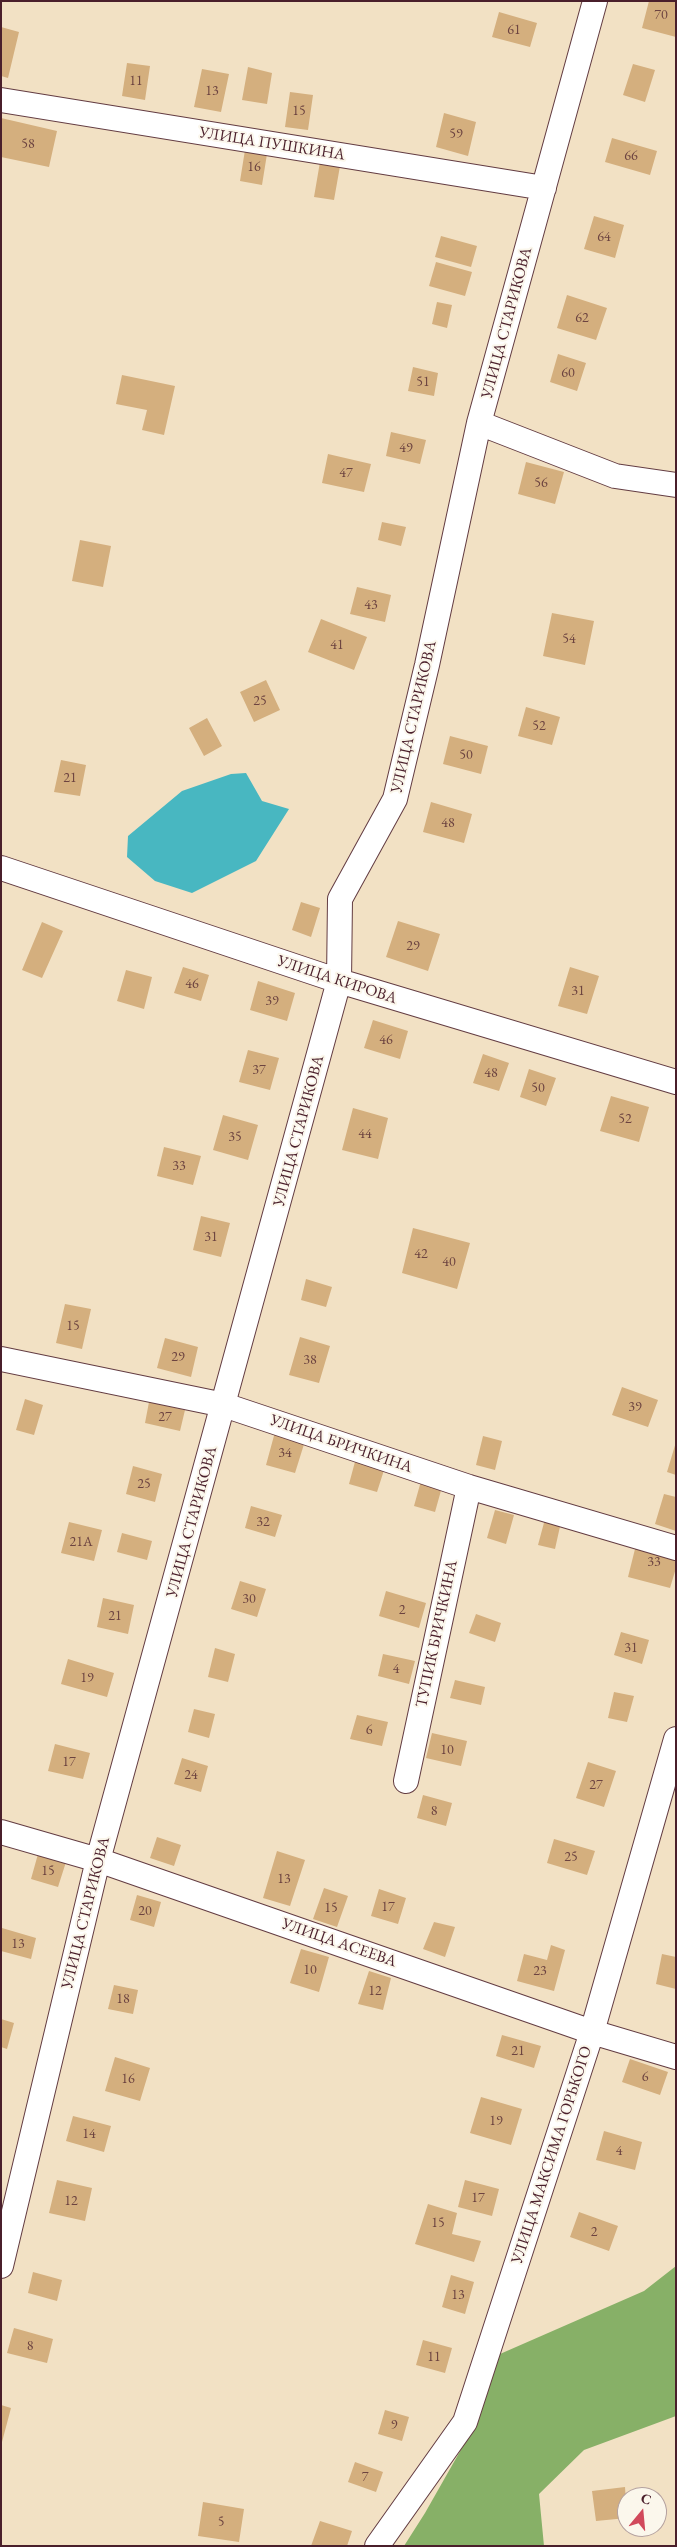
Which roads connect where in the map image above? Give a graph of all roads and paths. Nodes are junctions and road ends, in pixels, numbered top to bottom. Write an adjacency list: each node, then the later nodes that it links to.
1 (595, 1): 3 (street, УЛИЦА СТАРИКОВА)
2 (1, 100): 3 (street, УЛИЦА ПУШКИНА)
3 (544, 188): 4 (street, УЛИЦА СТАРИКОВА)
4 (479, 423): 5 (street); 7 (street, УЛИЦА СТАРИКОВА)
5 (676, 484)
6 (1, 868): 7 (street, УЛИЦА КИРОВА)
7 (339, 982): 8 (street, УЛИЦА КИРОВА); 10 (street, УЛИЦА СТАРИКОВА)
8 (676, 1082)
9 (1, 1359): 10 (street, УЛИЦА БРИЧКИНА)
10 (224, 1405): 11 (street, УЛИЦА БРИЧКИНА); 16 (street, УЛИЦА СТАРИКОВА)
11 (469, 1487): 12 (street, УЛИЦА БРИЧКИНА); 14 (street, ТУПИК БРИЧКИНА)
12 (676, 1548)
13 (676, 1739): 17 (street, УЛИЦА МАКСИМА ГОРЬКОГО)
14 (406, 1781)
15 (1, 1832): 16 (street, УЛИЦА АСЕЕВА)
16 (98, 1860): 17 (street, УЛИЦА АСЕЕВА); 19 (street, УЛИЦА СТАРИКОВА)
17 (592, 2032): 18 (street, УЛИЦА АСЕЕВА); 20 (street, УЛИЦА МАКСИМА ГОРЬКОГО)
18 (676, 2057)
19 (1, 2266)
20 (377, 2546)

